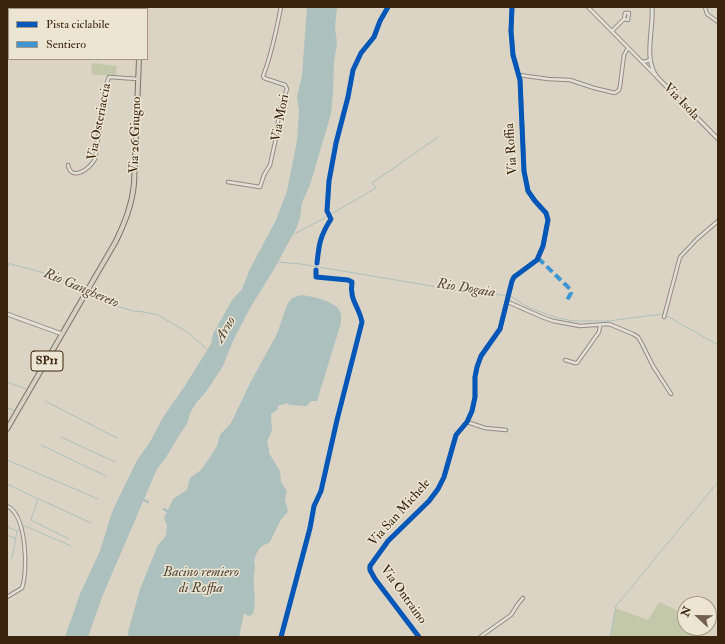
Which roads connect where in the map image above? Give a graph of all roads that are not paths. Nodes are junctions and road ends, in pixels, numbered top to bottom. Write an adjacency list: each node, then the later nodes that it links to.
1 (281, 7): 19 (street, Via Mori)
2 (512, 7): 14 (street, Via Roffia)
3 (588, 7): 8 (street, Via Isola)
4 (652, 7): 12 (street)
5 (704, 7): 7 (street)
6 (624, 19): 8 (street)
7 (718, 22)
8 (612, 31): 9 (street, Via Isola)
9 (628, 48): 11 (street, Via Isola); 14 (street)
10 (139, 60): 16 (main road, Via 26 Giugno / SP11)
11 (641, 60): 12 (street); 13 (street, Via Isola)
12 (650, 62): 13 (street); 15 (street)
13 (644, 64): 15 (street, Via Isola)
14 (519, 75): 21 (street, Via Roffia)
15 (657, 77): 17 (street, Via Isola)
16 (138, 79): 18 (street, Via Osteriaccia); 26 (main road, Via 26 Giugno / SP11)
17 (718, 139)
18 (68, 165)
19 (228, 182)
20 (718, 221): 24 (street)
21 (508, 298): 22 (street, Via San Michele)
22 (507, 302): 25 (street); 29 (street, Via San Michele)
23 (7, 314): 26 (street)
24 (664, 316)
25 (600, 326): 27 (street); 28 (street)
26 (62, 334): 30 (main road, SP11)
27 (565, 360)
28 (671, 394)
29 (467, 422): 31 (street); 33 (street, Via San Michele)
30 (7, 429)
31 (506, 430)
32 (7, 506): 34 (street)
33 (370, 566): 36 (street, Via Ontraino)
34 (7, 597)
35 (523, 598): 37 (street)
36 (419, 637)
37 (480, 637)

